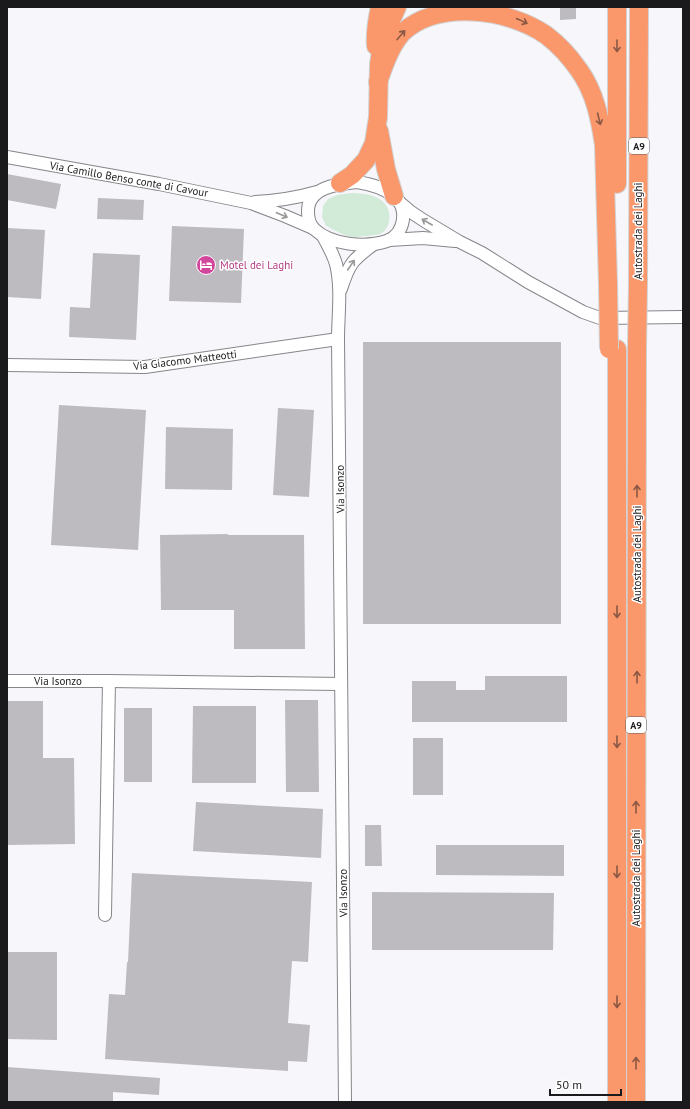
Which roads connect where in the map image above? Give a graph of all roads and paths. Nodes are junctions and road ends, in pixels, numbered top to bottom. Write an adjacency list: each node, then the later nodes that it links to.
1 (380, 7): 6 (highway)
2 (398, 7): 6 (highway)
3 (617, 7): 20 (highway, Autostrada dei Laghi / A9, one-way to 20)
4 (639, 7): 14 (highway, Autostrada dei Laghi / A9)
5 (647, 7): 14 (highway)
6 (379, 64): 7 (highway)
7 (378, 82): 8 (highway); 20 (highway, one-way to 20)
8 (378, 117): 10 (highway); 12 (highway)
9 (7, 157): 13 (street, Via Camillo Benso conte di Cavour)
10 (340, 184): 11 (street); 12 (street)
11 (317, 192): 13 (street, Via Camillo Benso conte di Cavour); 15 (street)
12 (396, 199): 17 (street); 18 (street, one-way to 12)
13 (251, 203): 15 (street, Via Camillo Benso conte di Cavour, one-way to 15)
14 (639, 207): 31 (highway, Autostrada dei Laghi / A9, one-way to 14, bridge)
15 (313, 228): 16 (street)
16 (323, 236): 19 (street); 21 (street, Via Isonzo)
17 (389, 240): 18 (street); 19 (street)
18 (458, 241): 22 (street)
19 (374, 244): 21 (street, Via Isonzo, one-way to 19)
20 (612, 284): 30 (highway, Autostrada dei Laghi / A9, one-way to 30)
21 (339, 294): 23 (street, Via Isonzo)
22 (683, 316)
23 (338, 339): 24 (street, Via Giacomo Matteotti); 27 (street, Via Isonzo)
24 (7, 365)
25 (7, 681): 26 (street, Via Isonzo)
26 (109, 681): 27 (street, Via Isonzo); 28 (street)
27 (341, 684): 29 (street, Via Isonzo)
28 (105, 915)
29 (345, 1102)
30 (617, 1102)
31 (636, 1102)

